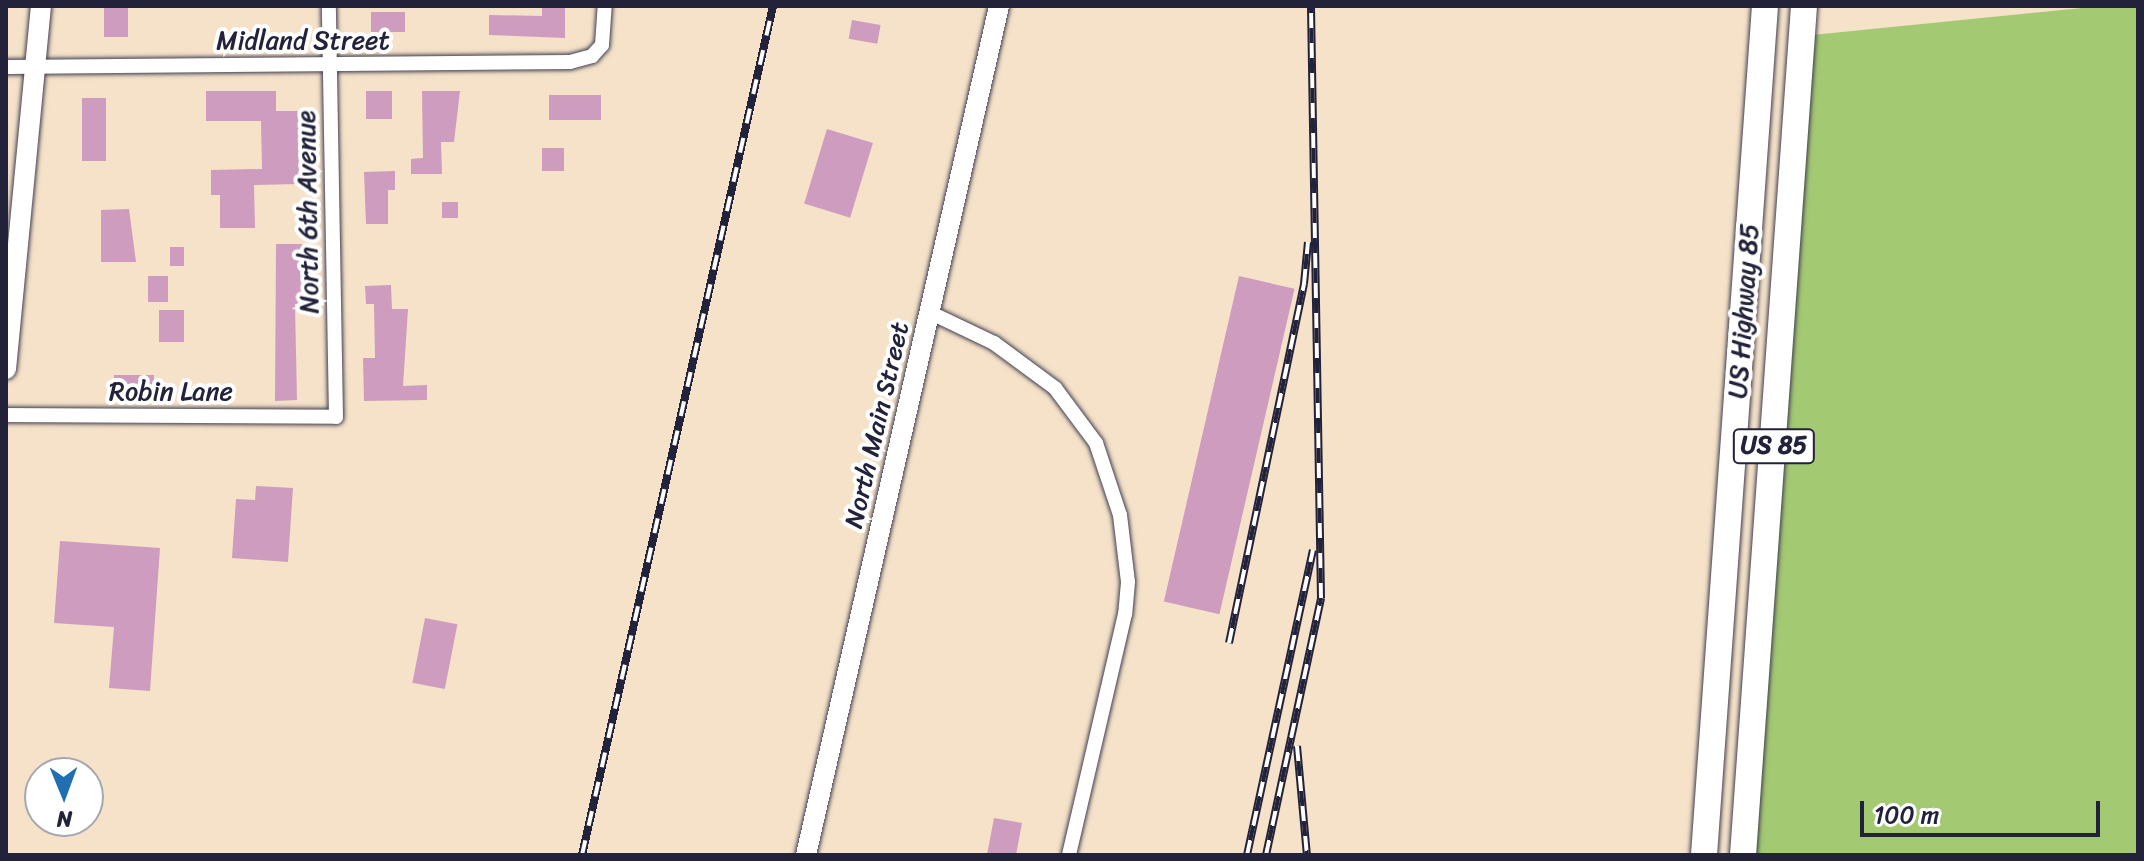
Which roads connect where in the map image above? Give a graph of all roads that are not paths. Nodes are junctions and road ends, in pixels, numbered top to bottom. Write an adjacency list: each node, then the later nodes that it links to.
1 (41, 6): 9 (street)
2 (329, 6): 7 (street, North 6th Avenue)
3 (605, 6): 7 (street, Midland Street)
4 (999, 6): 10 (street, North Main Street)
5 (1765, 6): 16 (highway, US Highway 85 / US 85)
6 (1804, 6): 17 (highway, US Highway 85 / US 85)
7 (329, 65): 9 (street, Midland Street); 13 (street, North 6th Avenue)
8 (6, 67): 9 (street, Midland Street)
9 (35, 67): 11 (street)
10 (929, 312): 14 (street, North Main Street); 15 (street)
11 (6, 369)
12 (6, 415): 13 (street, Robin Lane)
13 (336, 417)
14 (806, 855)
15 (1069, 855)
16 (1704, 855)
17 (1743, 855)

